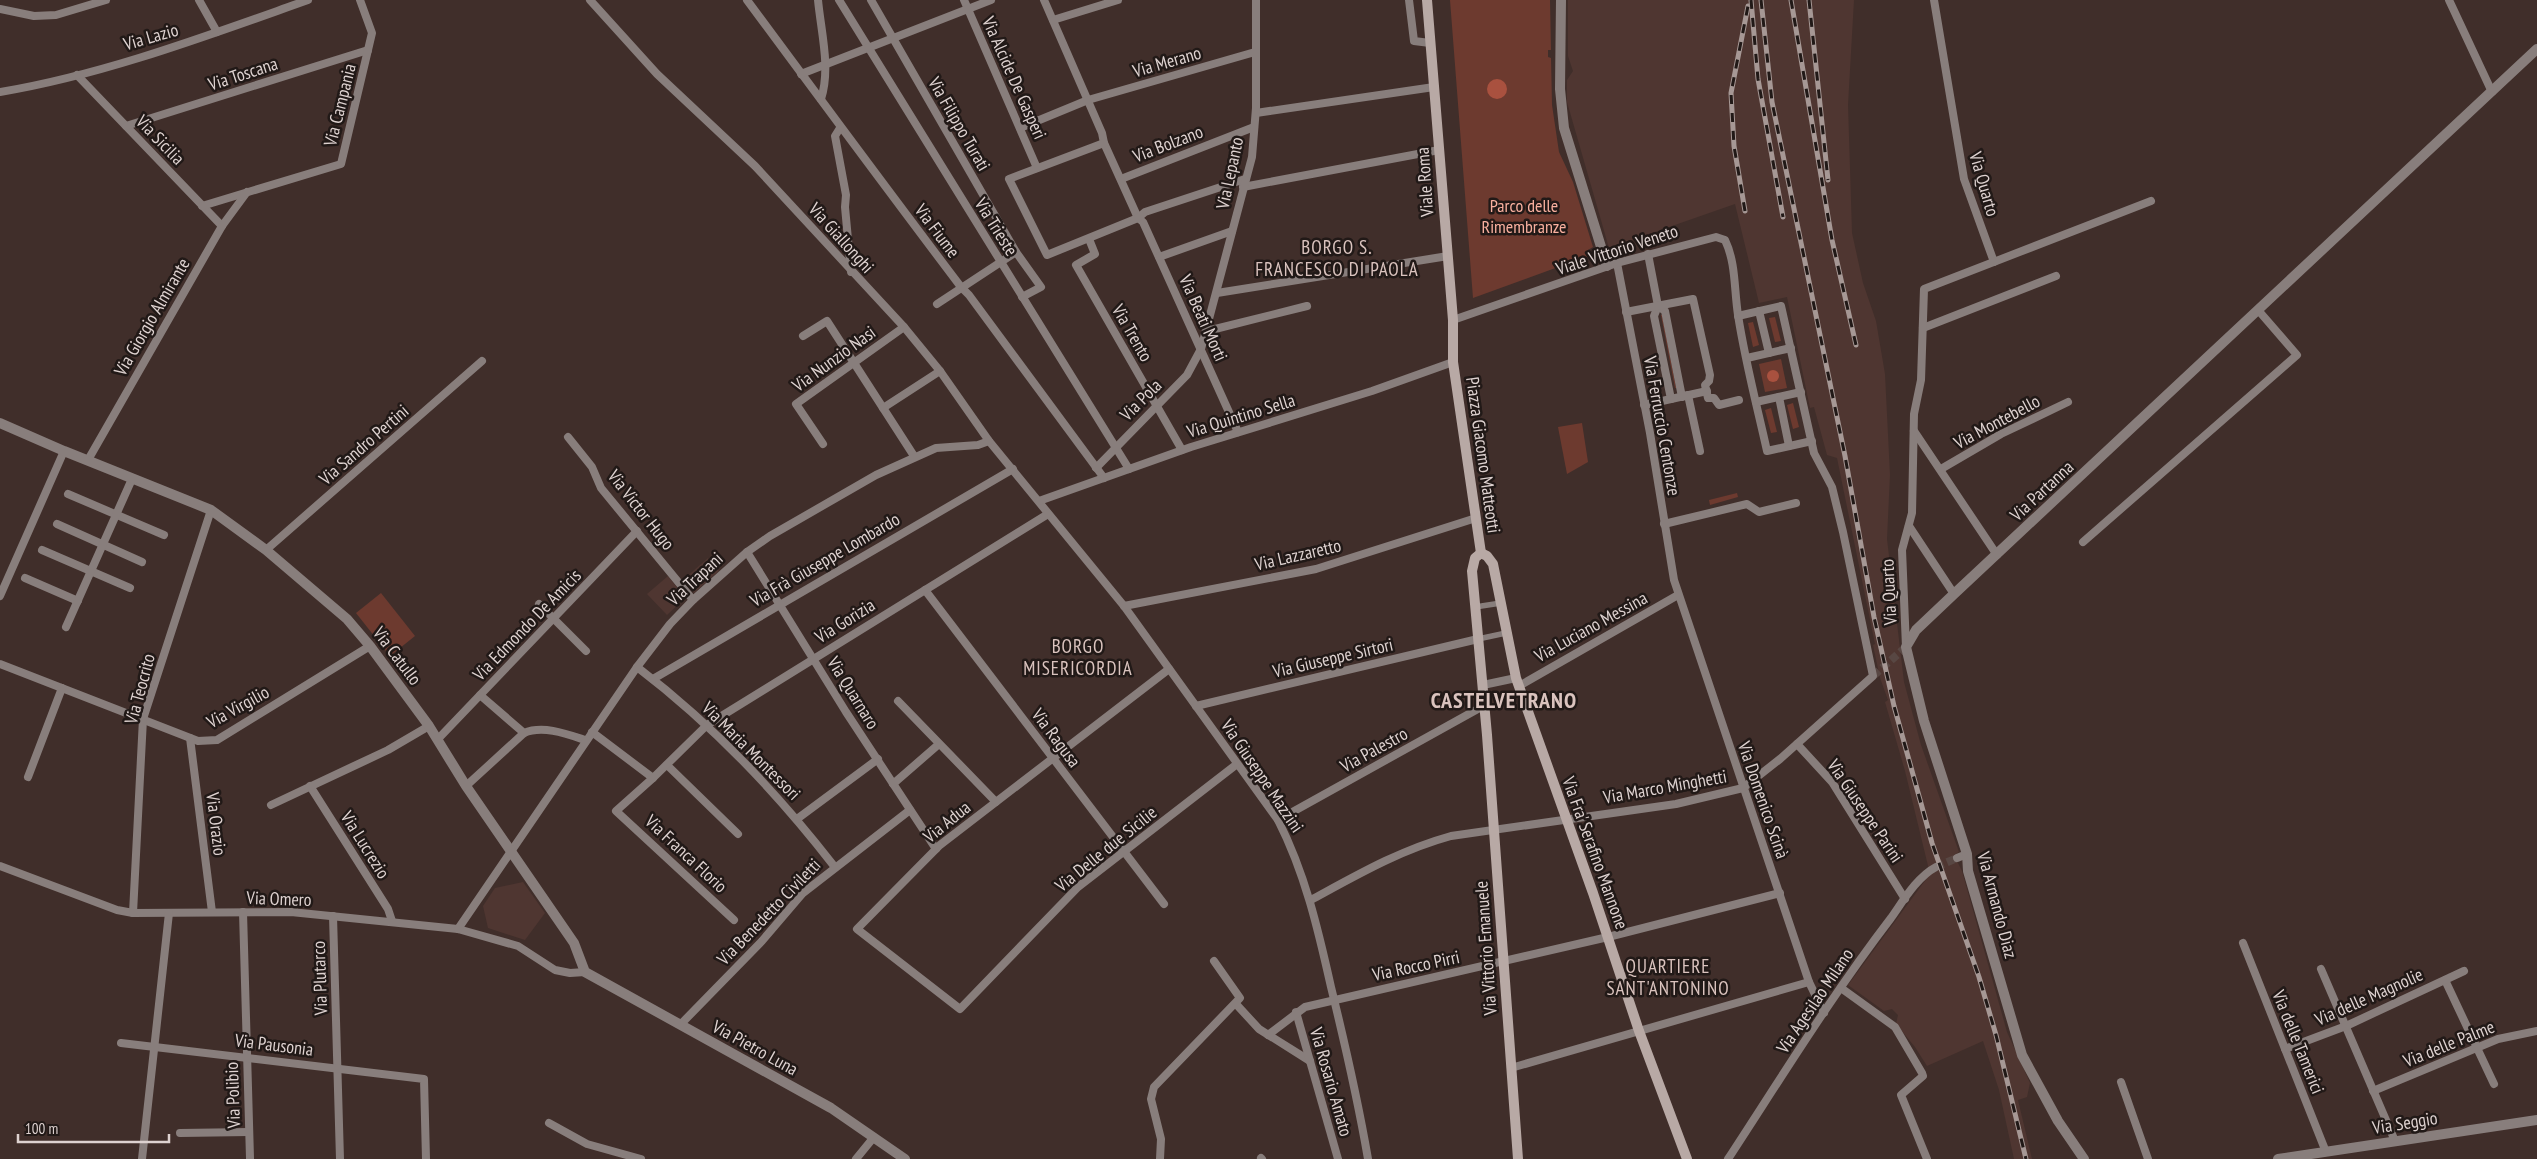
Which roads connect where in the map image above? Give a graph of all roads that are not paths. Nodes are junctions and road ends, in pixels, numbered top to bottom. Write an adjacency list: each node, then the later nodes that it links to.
1 (106, 0): 20 (street)
2 (199, 0): 23 (street)
3 (308, 0): 23 (street, Via Lazio)
4 (360, 0): 28 (street, Via Campania)
5 (590, 0): 63 (street, Via Giallonghi)
6 (747, 0): 32 (street, Via Fiume)
7 (818, 0): 30 (street)
8 (839, 0): 26 (street, Via Trieste)
9 (871, 0): 24 (street, Via Filippo Turati)
10 (964, 0): 21 (street, Via Alcide De Gasperi)
11 (991, 0): 21 (street)
12 (1044, 0): 22 (street)
13 (1118, 0): 22 (street)
14 (1256, 0): 29 (street, Via Lepanto)
15 (1409, 0): 25 (street)
16 (1427, 0): 25 (main road, Viale Roma)
17 (1561, 0): 62 (street)
18 (1934, 0): 61 (street, Via Quarto)
19 (2450, 0): 36 (street)
20 (0, 9)
21 (968, 10): 24 (street); 43 (street, Via Alcide De Gasperi)
22 (1053, 20): 38 (street)
23 (217, 32): 31 (street, Via Lazio)
24 (892, 38): 26 (street); 56 (street, Via Filippo Turati)
25 (1430, 43): 34 (main road, Viale Roma)
26 (868, 48): 30 (street); 60 (street, Via Trieste)
27 (2537, 48): 36 (street, Via Partanna)
28 (368, 50): 40 (street, Via Toscana); 49 (street, Via Campania)
29 (1255, 52): 38 (street, Via Merano); 39 (street, Via Lepanto)
30 (825, 65): 32 (street); 37 (street)
31 (77, 74): 35 (street, Via Lazio); 40 (street, Via Sicilia)
32 (802, 74): 37 (street, Via Fiume)
33 (0, 84): 35 (street)
34 (1434, 87): 39 (street); 45 (main road, Viale Roma)
35 (3, 91)
36 (2492, 92): 71 (street, Via Partanna)
37 (821, 99): 42 (street, Via Fiume)
38 (1088, 100): 43 (street, Via Merano); 44 (street)
39 (1256, 113): 41 (street, Via Lepanto)
40 (126, 126): 51 (street, Via Sicilia)
41 (1254, 127): 47 (street, Via Bolzano); 48 (street, Via Lepanto)
42 (840, 128): 63 (street); 65 (street, Via Fiume)
43 (1020, 128): 46 (street, Via Alcide De Gasperi)
44 (1104, 143): 46 (street); 47 (street, Via Beati Morti)
45 (1439, 150): 48 (street); 58 (main road, Viale Roma)
46 (1037, 168): 55 (street)
47 (1121, 179): 52 (street, Via Beati Morti)
48 (1244, 183): 52 (street); 54 (street, Via Lepanto)
49 (247, 192): 51 (street, Via Campania); 53 (street, Via Giorgio Almirante)
50 (2151, 201): 61 (street)
51 (202, 206): 53 (street, Via Sicilia)
52 (1138, 218): 55 (street); 59 (street, Via Beati Morti)
53 (222, 226): 112 (street, Via Giorgio Almirante)
54 (1232, 231): 59 (street); 66 (street, Via Lepanto)
55 (1089, 239): 97 (street, Via Trento)
56 (1016, 252): 60 (street); 67 (street, Via Filippo Turati)
57 (1648, 254): 62 (street, Viale Vittorio Veneto); 70 (street); 74 (street, Viale Vittorio Veneto)
58 (1448, 256): 66 (street); 75 (main road, Viale Roma)
59 (1159, 257): 81 (street, Via Beati Morti)
60 (999, 262): 65 (street); 67 (street, Via Trieste)
61 (1994, 262): 77 (street, Via Quarto)
62 (1612, 264): 73 (street, Via Ferruccio Centonze); 75 (street, Viale Vittorio Veneto)
63 (851, 272): 76 (street, Via Giallonghi)
64 (2056, 276): 77 (street)
65 (961, 287): 68 (street); 113 (street, Via Fiume)
66 (1217, 293): 78 (street, Via Lepanto)
67 (1022, 297): 107 (street, Via Trieste)
68 (937, 304)
69 (1307, 306): 78 (street)
70 (1658, 306): 73 (street); 88 (street); 90 (street); 92 (street)
71 (2258, 310): 131 (street); 137 (street, Via Partanna)
72 (1759, 311): 74 (street); 80 (street); 82 (street)
73 (1626, 312): 96 (street, Via Ferruccio Centonze)
74 (1738, 312): 83 (street)
75 (1453, 320): 85 (main road, Viale Roma)
76 (904, 327): 86 (street, Via Nunzio Nasi); 87 (street, Via Giallonghi)
77 (1923, 328): 100 (street, Via Quarto)
78 (1207, 331): 81 (street, Via Lepanto)
79 (803, 336): 86 (street)
80 (1791, 348): 82 (street); 89 (street)
81 (1201, 349): 97 (street, Via Pola); 101 (street, Via Beati Morti)
82 (1768, 353): 83 (street)
83 (1747, 358): 94 (street)
84 (482, 362): 134 (street, Via Sandro Pertini)
85 (1453, 362): 101 (street, Via Quintino Sella); 125 (main road, Piazza Giacomo Matteotti)
86 (854, 363): 98 (street); 105 (street, Via Nunzio Nasi)
87 (940, 371): 98 (street); 103 (street, Via Giallonghi)
88 (1707, 391): 90 (street); 93 (street)
89 (1801, 392): 91 (street); 104 (street)
90 (1685, 396): 92 (street); 110 (street)
91 (1779, 397): 94 (street); 106 (street)
92 (1671, 399): 96 (street)
93 (1738, 400)
94 (1756, 402): 106 (street)
95 (2068, 402): 116 (street, Via Montebello)
96 (1644, 404): 127 (street, Via Ferruccio Centonze)
97 (1157, 406): 107 (street, Via Pola); 108 (street, Via Trento)
98 (883, 408): 111 (street)
99 (0, 423): 109 (street, Via Catullo)
100 (1914, 431): 116 (street, Via Montebello); 128 (street, Via Quarto)
101 (1238, 432): 108 (street, Via Quintino Sella)
102 (568, 437): 129 (street, Via Victor Hugo)
103 (989, 441): 111 (street, Via Trapani); 114 (street, Via Giallonghi)
104 (1812, 441): 106 (street); 183 (street, Via Marco Minghetti)
105 (823, 444)
106 (1789, 446)
107 (1116, 448): 113 (street, Via Pola); 115 (street, Via Trieste)
108 (1182, 450): 115 (street, Via Quintino Sella)
109 (64, 451): 112 (street, Via Catullo); 145 (street)
110 (1700, 451)
111 (914, 456): 135 (street, Via Trapani)
112 (88, 460): 118 (street, Via Catullo)
113 (1096, 468): 117 (street, Via Fiume)
114 (1012, 469): 120 (street, Via Giallonghi); 150 (street, Via Frà Giuseppe Lombardo)
115 (1129, 469): 117 (street, Via Quintino Sella)
116 (1940, 470): 137 (street, Via Montebello)
117 (1104, 478): 120 (street, Via Quintino Sella)
118 (132, 479): 122 (street, Via Catullo); 124 (street)
119 (68, 494): 124 (street)
120 (1039, 501): 123 (street, Via Giallonghi)
121 (1796, 503): 127 (street)
122 (211, 510): 134 (street, Via Catullo); 172 (street, Via Teocrito)
123 (1048, 514): 142 (street, Via Gorizia); 151 (street, Via Giuseppe Mazzini)
124 (116, 515): 130 (street); 132 (street)
125 (1476, 518): 136 (main road, Piazza Giacomo Matteotti); 151 (street, Via Lazzaretto)
126 (57, 524): 132 (street)
127 (1664, 524): 144 (street, Via Ferruccio Centonze)
128 (1909, 526): 143 (street); 158 (street, Via Quarto)
129 (638, 531): 146 (street, Via Victor Hugo); 153 (street, Via Edmondo De Amicis)
130 (164, 535)
131 (2083, 542)
132 (103, 545): 138 (street); 139 (street)
133 (42, 550): 139 (street)
134 (266, 550): 157 (street, Via Catullo)
135 (747, 552): 146 (street, Via Trapani); 150 (street, Via Quarnaro)
136 (1481, 553): 148 (main road, Piazza Giacomo Matteotti); 152 (main road, Piazza Giacomo Matteotti)
137 (1997, 555): 143 (street, Via Partanna)
138 (142, 562)
139 (91, 571): 141 (street); 147 (street)
140 (26, 578): 147 (street)
141 (130, 588)
142 (925, 590): 160 (street, Via Gorizia); 184 (street, Via Ragusa)
143 (1954, 594): 158 (street, Via Partanna)
144 (1678, 595): 165 (street, Via Luciano Messina); 193 (street, Via Domenico Scinà)
145 (0, 596)
146 (694, 600): 162 (street, Via Trapani)
147 (78, 601): 154 (street)
148 (1500, 603): 152 (street); 155 (main road, Piazza Giacomo Matteotti)
149 (539, 604): 153 (street)
150 (779, 604): 160 (street, Via Quarnaro); 164 (street, Via Frà Giuseppe Lombardo)
151 (1124, 606): 163 (street, Via Giuseppe Mazzini)
152 (1475, 607): 156 (main road, Piazza Giacomo Matteotti)
153 (554, 618): 159 (street); 168 (street, Via Edmondo De Amicis)
154 (66, 628)
155 (1506, 633): 156 (street); 165 (main road, Piazza Giacomo Matteotti)
156 (1478, 639): 166 (main road, Piazza Giacomo Matteotti); 171 (street, Via Giuseppe Sirtori)
157 (370, 646): 174 (street, Via Catullo); 179 (street, Via Virgilio)
158 (1906, 647): 273 (street, Via Armando Diaz)
159 (586, 652)
160 (814, 659): 173 (street, Via Gorizia); 185 (street, Via Quarnaro)
161 (0, 664): 167 (street, Via Virgilio)
162 (636, 667): 164 (street, Via Maria Montessori); 176 (street, Via Trapani)
163 (1170, 669): 171 (street, Via Giuseppe Mazzini); 184 (street, Via Adua)
164 (652, 679): 173 (street, Via Maria Montessori)
165 (1517, 682): 166 (street); 175 (main road, Piazza Giacomo Matteotti)
166 (1483, 685): 170 (main road, Piazza Giacomo Matteotti)
167 (62, 688): 172 (street, Via Virgilio); 188 (street)
168 (480, 695): 177 (street); 180 (street, Via Edmondo De Amicis)
169 (898, 701): 182 (street)
170 (1485, 705): 178 (main road, Piazza Giacomo Matteotti); 200 (street, Via Palestro)
171 (1196, 706): 186 (street, Via Giuseppe Mazzini)
172 (143, 719): 179 (street, Via Virgilio); 215 (street, Via Teocrito)
173 (707, 725): 187 (street, Via Gorizia); 198 (street, Via Maria Montessori)
174 (429, 726): 180 (street, Via Catullo); 191 (street)
175 (1532, 728): 199 (main road, Via Fra' Serafino Mannone)
176 (592, 732): 181 (street, Via Trapani); 189 (street)
177 (524, 733): 181 (street); 192 (street)
178 (1487, 735): 201 (main road, Via Vittorio Emanuele)
179 (190, 738): 213 (street, Via Orazio)
180 (438, 739): 192 (street, Via Catullo)
181 (585, 740): 204 (street, Via Trapani)
182 (939, 744): 190 (street); 194 (street)
183 (1797, 744): 193 (street, Via Marco Minghetti); 210 (street, Via Giuseppe Parini)
184 (1053, 758): 194 (street, Via Adua); 205 (street, Via Ragusa)
185 (878, 759): 190 (street, Via Quarnaro); 198 (street)
186 (1237, 764): 200 (street, Via Giuseppe Mazzini); 205 (street, Via Delle due Sicilie)
187 (667, 765): 189 (street, Via Gorizia); 202 (street)
188 (28, 777)
189 (653, 778): 197 (street, Via Gorizia)
190 (894, 784): 196 (street, Via Quarnaro)
191 (310, 786): 195 (street); 219 (street, Via Lucrezio)
192 (466, 786): 204 (street, Via Catullo)
193 (1743, 788): 199 (street, Via Marco Minghetti); 209 (street, Via Domenico Scinà)
194 (996, 802): 203 (street, Via Adua)
195 (271, 805)
196 (910, 810): 203 (street, Via Quarnaro); 207 (street, Via Benedetto Civiletti)
197 (616, 811): 218 (street, Via Franca Florio)
198 (798, 819): 207 (street, Via Maria Montessori)
199 (1565, 819): 201 (street, Via Marco Minghetti); 221 (main road, Via Fra' Serafino Mannone)
200 (1278, 820): 211 (street, Via Giuseppe Mazzini)
201 (1494, 830): 211 (street, Via Marco Minghetti); 224 (main road, Via Vittorio Emanuele)
202 (738, 834)
203 (936, 850): 233 (street, Via Adua)
204 (512, 851): 220 (street, Via Trapani); 227 (street, Via Catullo)
205 (1124, 852): 212 (street, Via Ragusa); 233 (street, Via Delle due Sicilie)
206 (0, 866): 215 (street, Via Omero)
207 (834, 866): 236 (street, Via Benedetto Civiletti)
208 (1936, 867): 210 (street, Via Agesilao Milano)
209 (1780, 893): 221 (street, Via Rocco Pirri); 229 (street, Via Domenico Scinà)
210 (1905, 899): 230 (street, Via Agesilao Milano)
211 (1311, 900): 231 (street, Via Giuseppe Mazzini)
212 (1164, 904)
213 (212, 912): 214 (street, Via Omero); 216 (street, Via Omero)
214 (243, 912): 217 (street, Via Omero); 245 (street, Via Polibio)
215 (133, 913): 216 (street, Via Omero)
216 (169, 914): 242 (street)
217 (333, 916): 219 (street, Via Omero); 247 (street, Via Plutarco)
218 (734, 920)
219 (392, 921): 220 (street, Via Omero)
220 (458, 929): 227 (street, Via Omero)
221 (1608, 937): 224 (street, Via Rocco Pirri); 238 (main road, Via Fra' Serafino Mannone)
222 (2243, 943): 244 (street, Via delle Tamerici)
223 (1214, 961): 232 (street)
224 (1504, 962): 231 (street, Via Rocco Pirri); 248 (main road, Via Vittorio Emanuele)
225 (2321, 969): 237 (street)
226 (2464, 971): 228 (street, Via delle Magnolie)
227 (585, 972): 236 (street, Via Pietro Luna)
228 (2445, 980): 237 (street, Via delle Magnolie); 243 (street)
229 (1809, 982): 235 (street, Via Domenico Scinà); 238 (street)
230 (1841, 988): 235 (street, Via Agesilao Milano); 272 (street)
231 (1334, 998): 234 (street, Via Rocco Pirri); 268 (street, Via Giuseppe Mazzini)
232 (1236, 1004): 240 (street); 266 (street)
233 (960, 1009)
234 (1296, 1012): 240 (street, Via Rocco Pirri); 246 (street, Via Rosario Amato)
235 (1824, 1013): 271 (street, Via Agesilao Milano)
236 (680, 1025): 256 (street, Via Pietro Luna)
237 (2346, 1026): 244 (street, Via delle Magnolie); 251 (street)
238 (1639, 1031): 248 (street); 270 (main road, Via Fra' Serafino Mannone)
239 (2537, 1031): 243 (street, Via delle Palme)
240 (1268, 1035): 246 (street)
241 (121, 1043): 242 (street, Via Pausonia)
242 (156, 1047): 245 (street, Via Pausonia); 260 (street)
243 (2476, 1047): 250 (street); 251 (street, Via delle Palme)
244 (2285, 1049): 258 (street, Via delle Tamerici)
245 (247, 1056): 247 (street, Via Pausonia); 254 (street, Via Polibio)
246 (1310, 1062): 267 (street, Via Rosario Amato)
247 (338, 1068): 261 (street, Via Plutarco); 262 (street, Via Pausonia)
248 (1511, 1068): 269 (main road, Via Vittorio Emanuele)
249 (2120, 1082): 274 (street)
250 (2494, 1084)
251 (2374, 1091): 257 (street)
252 (2537, 1120): 257 (street, Via Seggio)
253 (549, 1123): 263 (street)
254 (249, 1132): 255 (street); 259 (street, Via Polibio)
255 (180, 1133)
256 (874, 1137): 264 (street); 265 (street, Via Pietro Luna)
257 (2395, 1141): 258 (street, Via Seggio)
258 (2326, 1152): 275 (street, Via Seggio)
259 (250, 1158)
260 (142, 1159)
261 (340, 1159)
262 (426, 1159)
263 (641, 1159)
264 (856, 1159)
265 (905, 1159)
266 (1160, 1159)
267 (1338, 1159)
268 (1368, 1159)
269 (1518, 1159)
270 (1687, 1159)
271 (1728, 1159)
272 (1927, 1159)
273 (2084, 1159)
274 (2148, 1159)
275 (2278, 1159)

